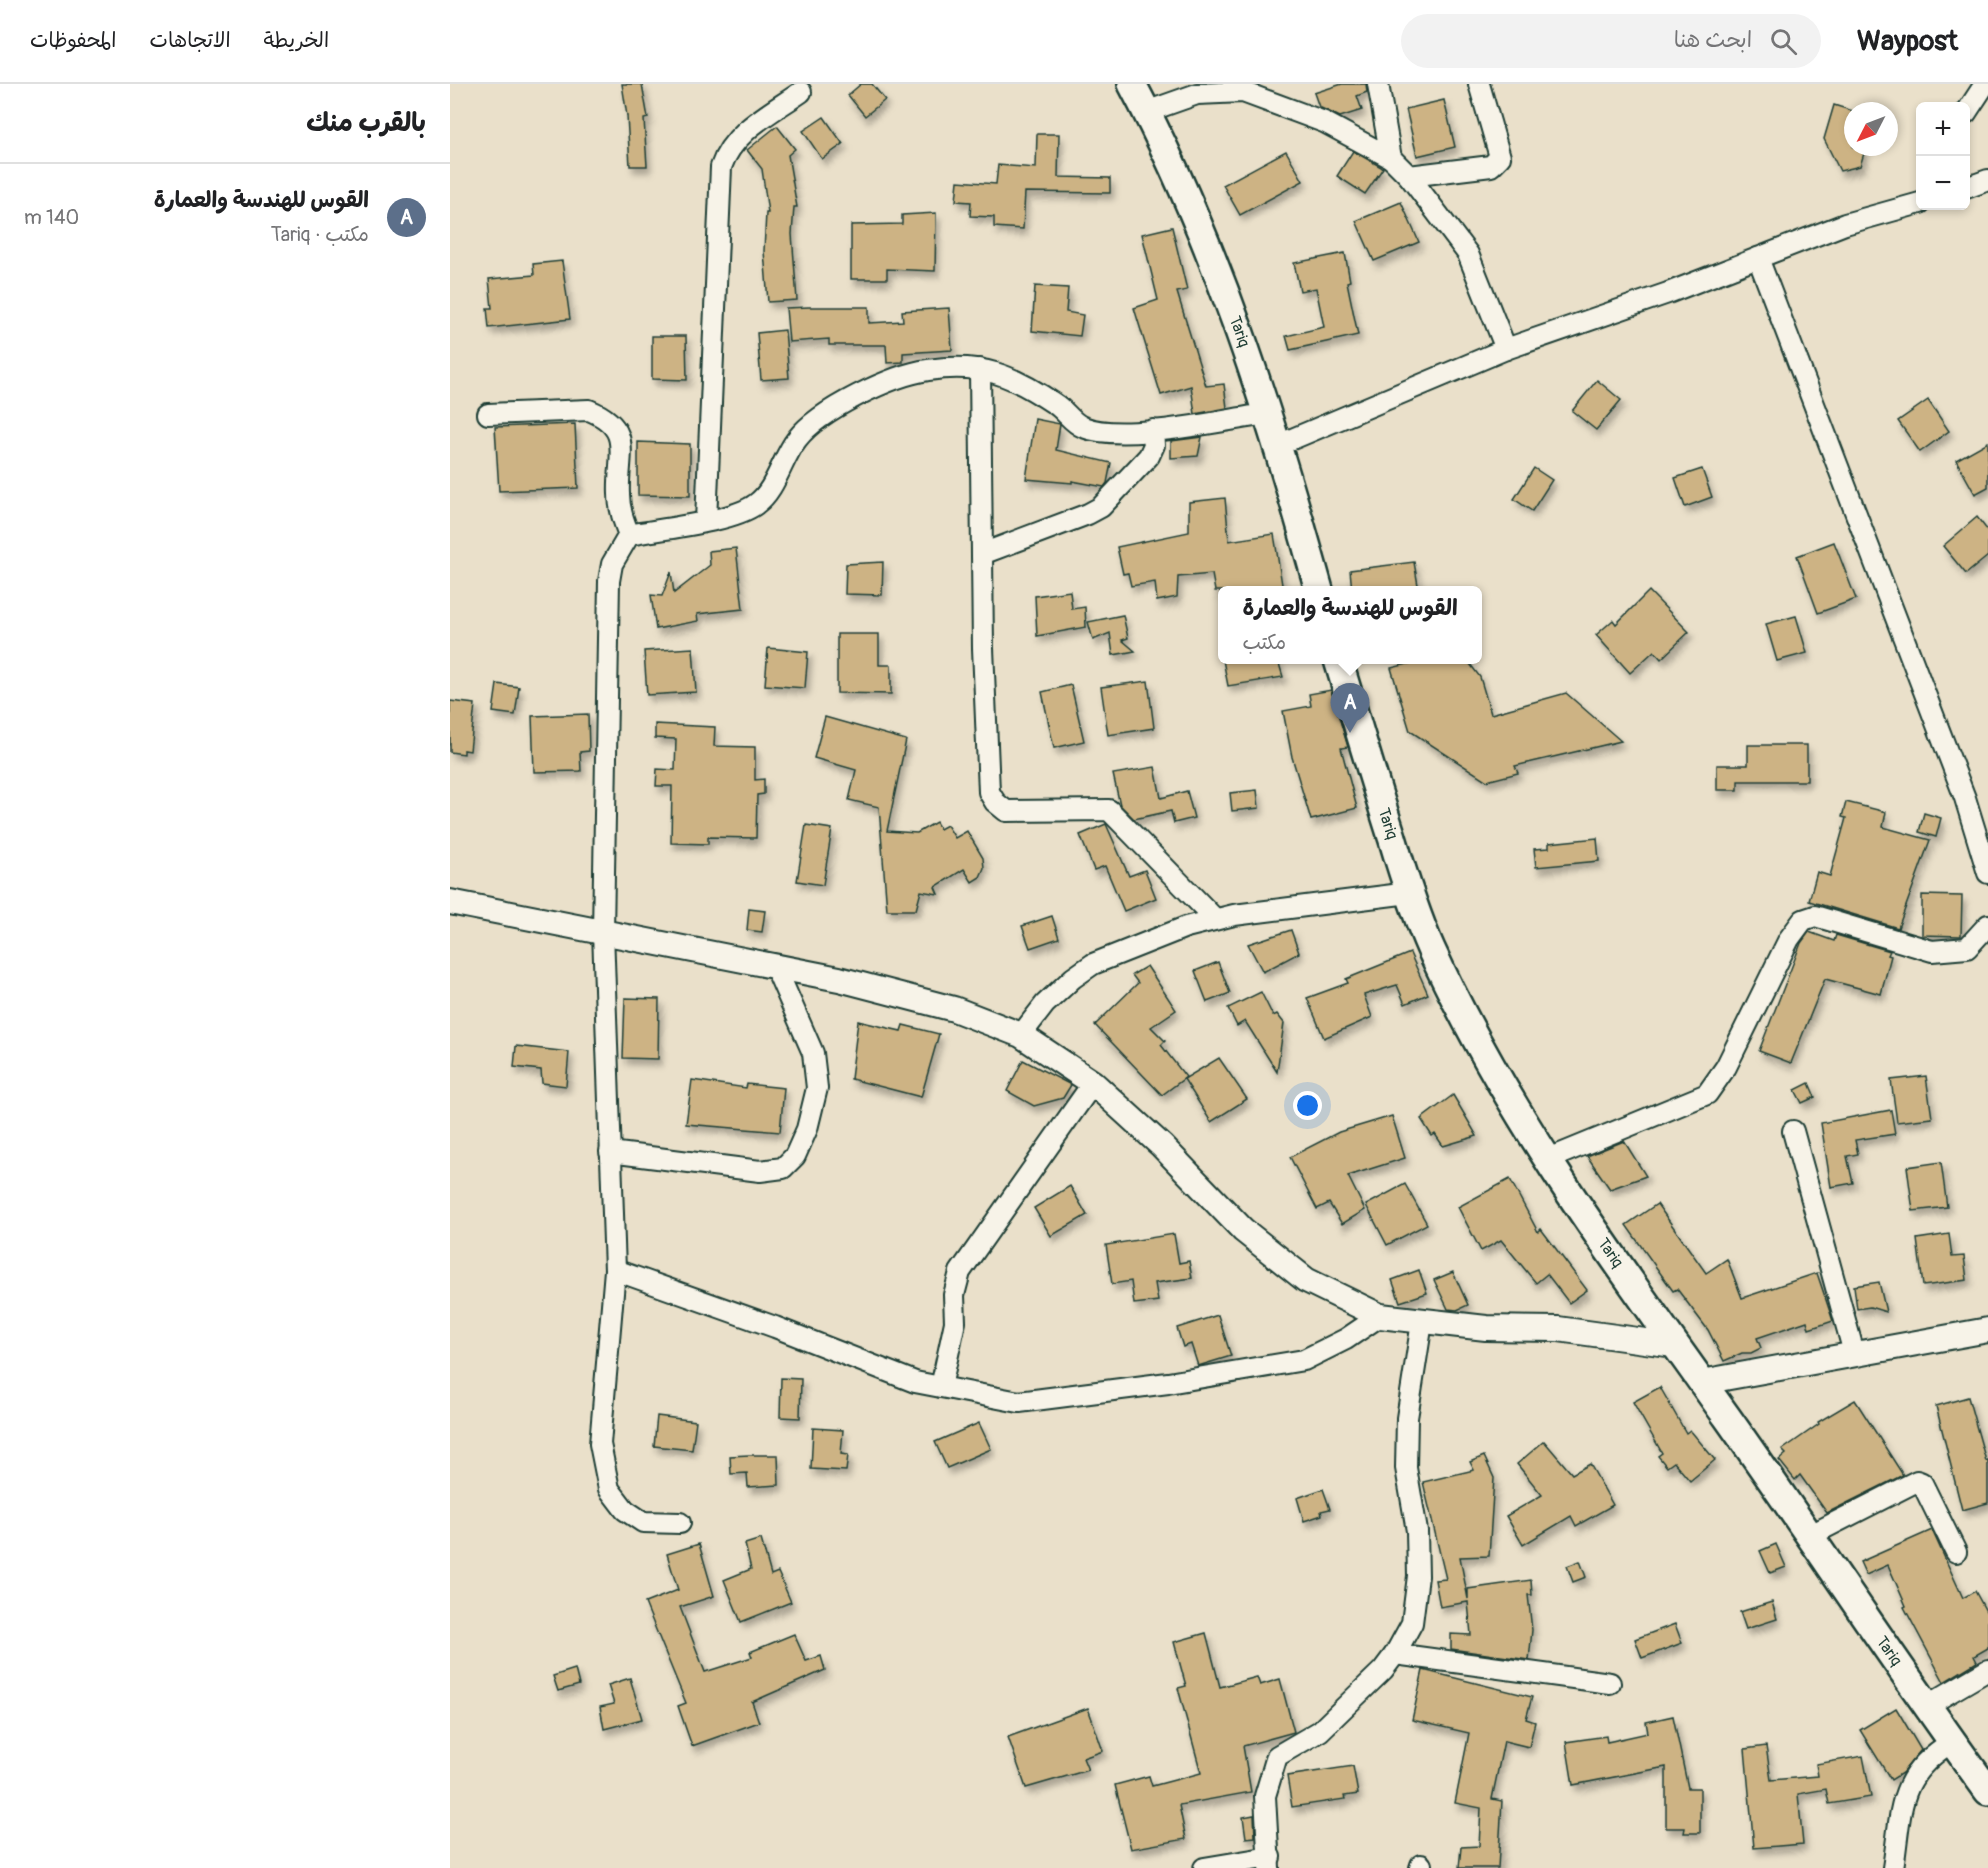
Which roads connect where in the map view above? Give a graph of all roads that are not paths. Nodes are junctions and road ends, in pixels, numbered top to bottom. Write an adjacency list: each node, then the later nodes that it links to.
1 (1132, 84): 7 (main road, Tariq)
2 (1378, 84): 8 (street)
3 (1479, 84): 9 (street)
4 (1985, 84): 6 (street)
5 (801, 92): 20 (street)
6 (1970, 106)
7 (1146, 112): 8 (street); 17 (main road, Tariq)
8 (1391, 158): 9 (street)
9 (1409, 176): 14 (street)
10 (1988, 180): 11 (street)
11 (1970, 186)
12 (1916, 203): 13 (street)
13 (1758, 258): 14 (street); 25 (street)
14 (1506, 349): 19 (street)
15 (980, 369): 18 (street); 20 (street); 22 (street)
16 (488, 414): 21 (street)
17 (1268, 414): 18 (street); 19 (main road, Tariq)
18 (1153, 430): 22 (street)
19 (1278, 445): 23 (main road, Tariq)
20 (706, 521): 21 (street)
21 (629, 535): 30 (street)
22 (982, 554): 28 (street)
23 (1318, 586)
24 (1339, 664): 26 (main road, Tariq)
25 (1988, 873)
26 (1409, 893): 28 (street); 36 (main road, Tariq)
27 (450, 902): 30 (street)
28 (1214, 918): 32 (street)
29 (1988, 925): 36 (street)
30 (603, 932): 31 (street); 35 (street)
31 (774, 966): 32 (street); 35 (street)
32 (1020, 1035): 33 (street)
33 (1093, 1083): 38 (street); 44 (street)
34 (1793, 1131): 42 (street)
35 (610, 1152): 37 (street)
36 (1546, 1160): 41 (main road, Tariq)
37 (615, 1270): 44 (street); 45 (street)
38 (1380, 1316): 39 (street); 44 (street)
39 (1422, 1322): 41 (street); 48 (street)
40 (1988, 1330): 42 (street)
41 (1674, 1346): 43 (main road, Tariq)
42 (1854, 1353): 43 (street)
43 (1702, 1383): 46 (main road, Tariq)
44 (941, 1387)
45 (680, 1523)
46 (1809, 1536): 47 (street); 51 (main road, Tariq)
47 (1956, 1552)
48 (1395, 1654): 50 (street); 54 (street)
49 (1988, 1670): 51 (street)
50 (1610, 1683)
51 (1928, 1705): 52 (main road, Tariq)
52 (1952, 1742): 53 (main road, Tariq); 56 (street)
53 (1984, 1778)
54 (1269, 1863): 55 (street)
55 (1204, 1868)
56 (1893, 1868)

